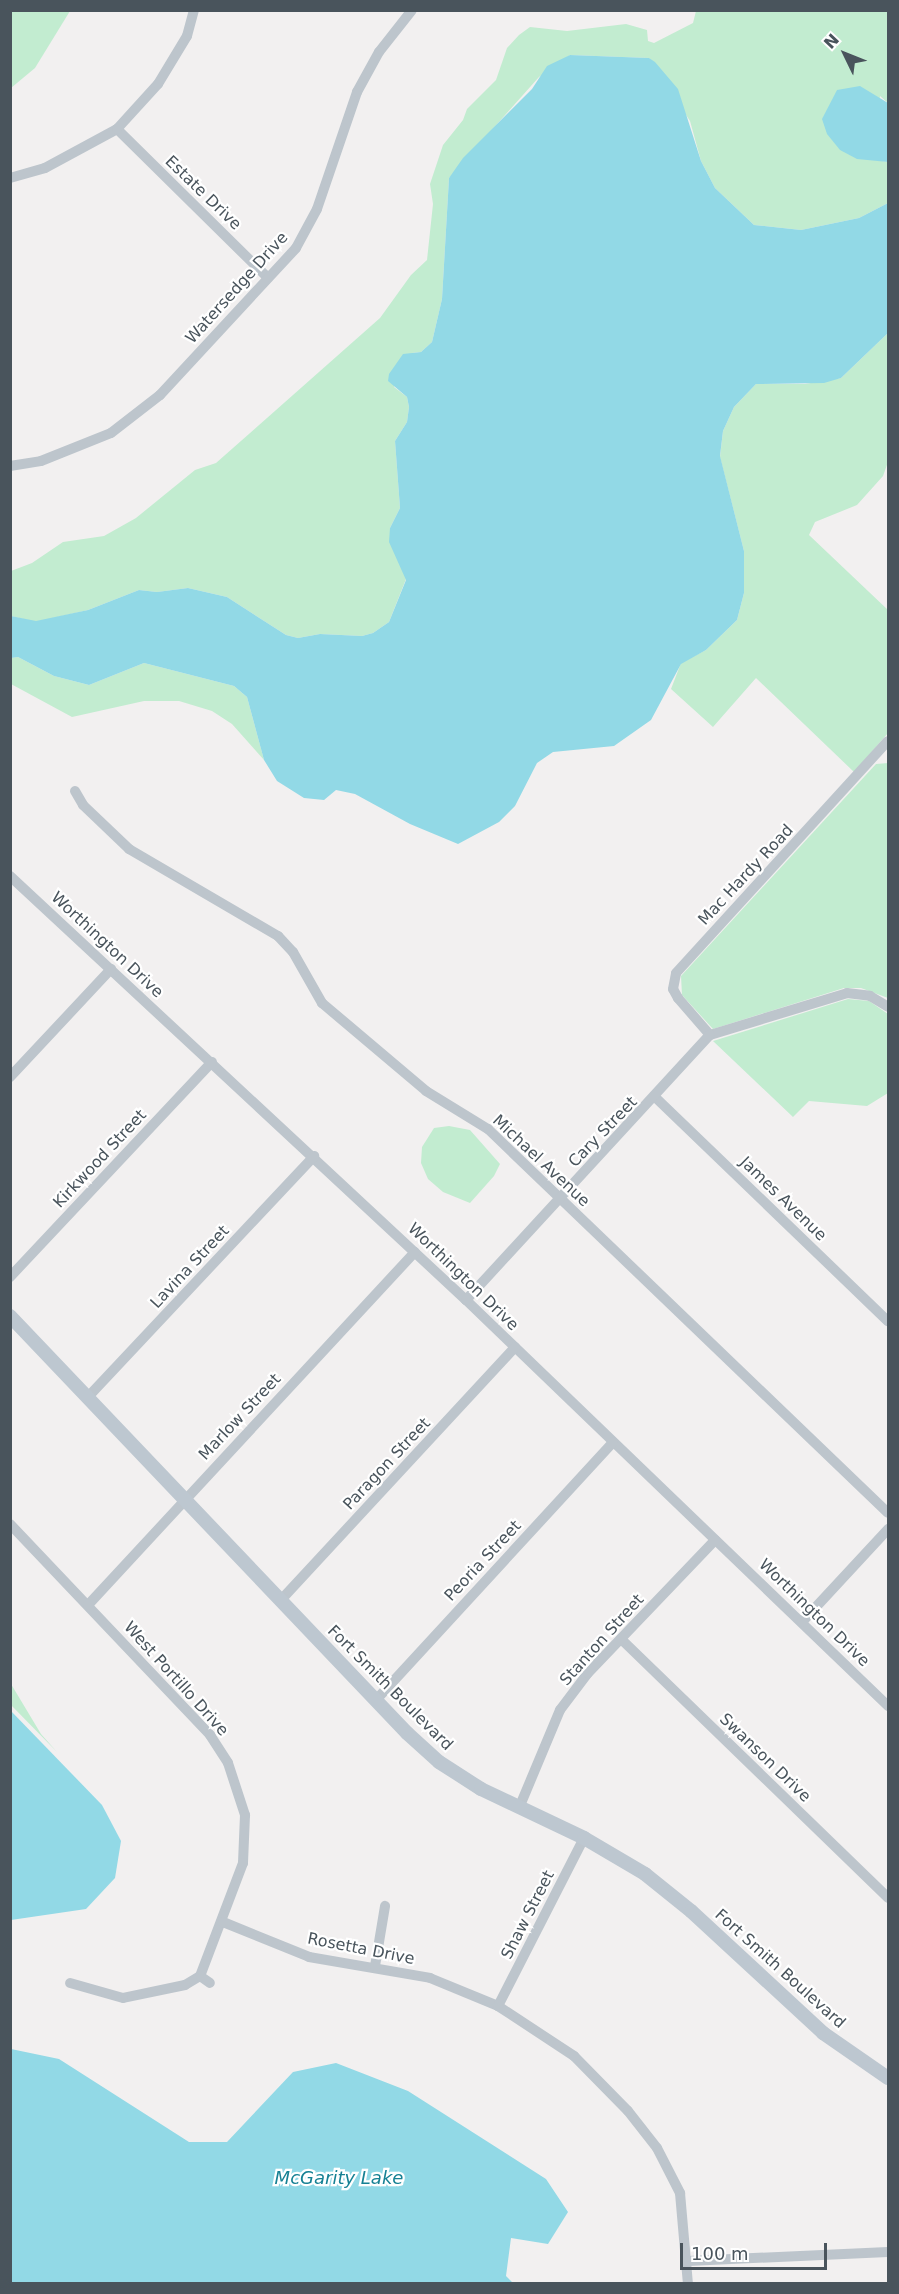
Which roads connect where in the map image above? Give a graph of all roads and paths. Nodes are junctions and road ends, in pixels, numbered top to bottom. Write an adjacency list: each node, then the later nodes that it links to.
1 (194, 10): 3 (street)
2 (412, 10): 5 (street, Watersedge Drive)
3 (117, 129): 4 (street); 5 (street, Estate Drive)
4 (10, 178)
5 (268, 278): 6 (street, Watersedge Drive)
6 (10, 466)
7 (888, 741): 12 (street, Mac Hardy Road)
8 (75, 790): 17 (street, Michael Avenue)
9 (10, 876): 10 (street, Worthington Drive)
10 (111, 969): 13 (street, Worthington Drive); 14 (street)
11 (888, 1007): 12 (street)
12 (710, 1035): 15 (street, Cary Street)
13 (212, 1062): 16 (street, Worthington Drive); 19 (street, Kirkwood Street)
14 (10, 1077)
15 (656, 1098): 17 (street, Cary Street); 22 (street, James Avenue)
16 (314, 1156): 18 (street, Worthington Drive); 24 (street, Lavina Street)
17 (560, 1198): 20 (street, Cary Street); 27 (street, Michael Avenue)
18 (415, 1252): 20 (street, Worthington Drive); 26 (street, Marlow Street)
19 (10, 1277)
20 (466, 1300): 23 (street, Worthington Drive)
21 (10, 1316): 24 (street, Fort Smith Boulevard)
22 (888, 1321)
23 (515, 1347): 25 (street, Worthington Drive); 31 (street, Paragon Street)
24 (87, 1398): 26 (street, Fort Smith Boulevard)
25 (613, 1442): 30 (street, Worthington Drive); 35 (street, Peoria Street)
26 (184, 1498): 31 (street, Fort Smith Boulevard); 32 (street, Marlow Street)
27 (888, 1513)
28 (10, 1524): 32 (street, West Portillo Drive)
29 (888, 1529): 33 (street)
30 (715, 1540): 33 (street, Worthington Drive); 34 (street, Stanton Street)
31 (280, 1601): 35 (street, Fort Smith Boulevard)
32 (88, 1605): 41 (street, West Portillo Drive)
33 (802, 1622): 36 (street, Worthington Drive)
34 (621, 1640): 37 (street, Stanton Street); 39 (street, Swanson Drive)
35 (376, 1700): 37 (street, Fort Smith Boulevard)
36 (888, 1706)
37 (519, 1808): 38 (street, Fort Smith Boulevard)
38 (584, 1838): 46 (street, Shaw Street); 47 (street, Fort Smith Boulevard)
39 (888, 1898)
40 (385, 1906): 42 (street)
41 (223, 1922): 42 (street, Rosetta Drive); 43 (street, West Portillo Drive)
42 (375, 1966): 46 (street, Rosetta Drive)
43 (200, 1976): 44 (street); 45 (street)
44 (70, 1983)
45 (210, 1983)
46 (498, 2006): 49 (street, Rosetta Drive)
47 (888, 2078)
48 (888, 2252): 49 (street)
49 (688, 2261): 50 (street, Rosetta Drive)
50 (688, 2283)

